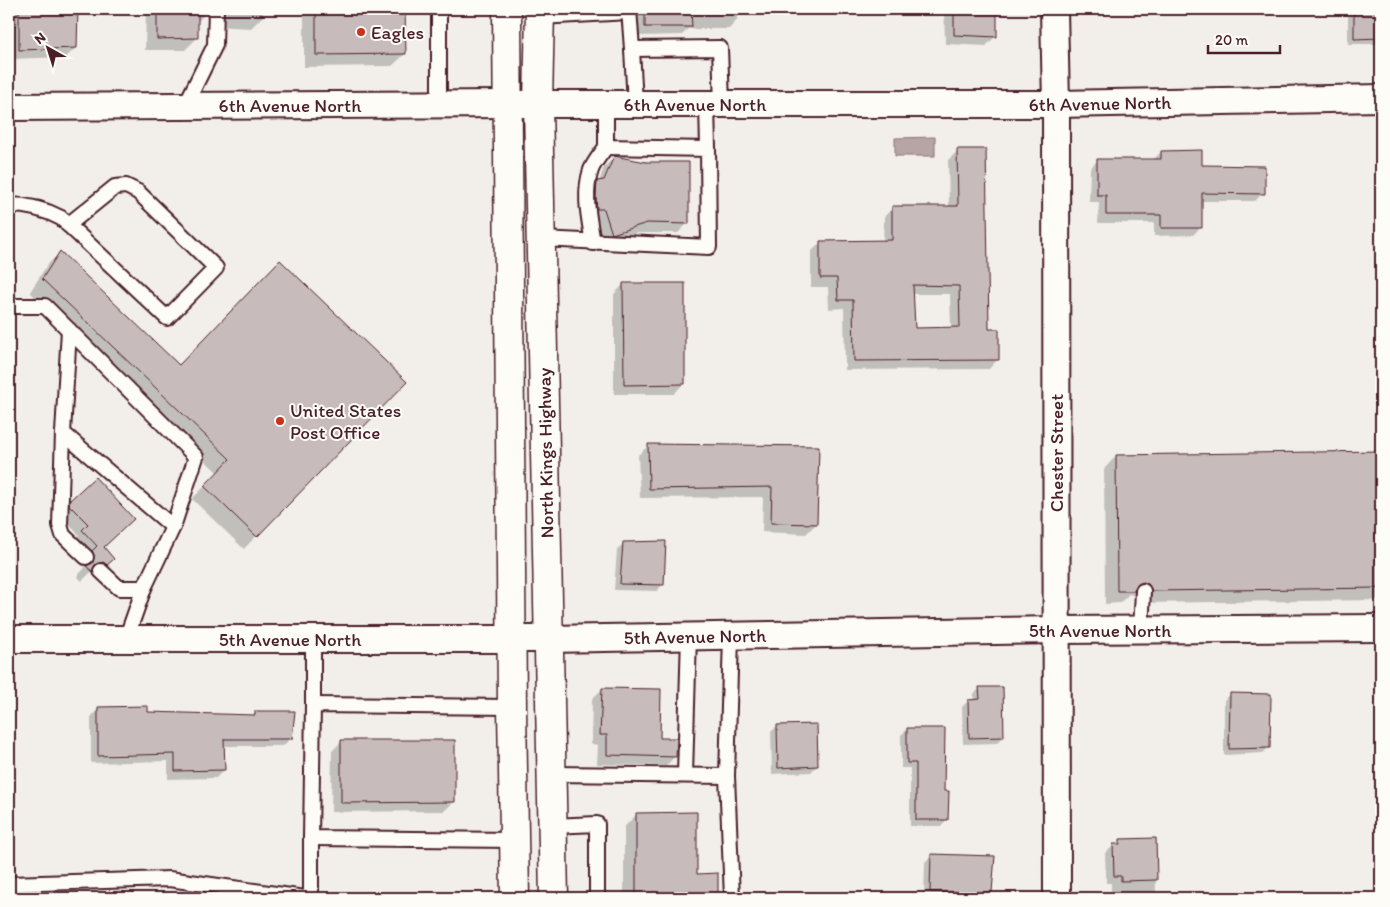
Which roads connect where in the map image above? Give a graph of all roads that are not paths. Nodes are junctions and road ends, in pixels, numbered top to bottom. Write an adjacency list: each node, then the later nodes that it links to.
1 (216, 9): 18 (lane)
2 (439, 9): 11 (lane)
3 (507, 9): 12 (main road, North Kings Highway)
4 (1054, 9): 17 (street, Chester Street)
5 (590, 11): 6 (lane); 8 (lane)
6 (612, 11): 7 (lane)
7 (629, 11): 9 (lane)
8 (540, 13): 13 (main road, North Kings Highway)
9 (632, 49): 15 (lane); 16 (lane)
10 (1381, 98): 17 (street, 6th Avenue North)
11 (439, 104): 12 (street, 6th Avenue North); 18 (street, 6th Avenue North)
12 (508, 104): 13 (street, 6th Avenue North); 39 (main road, North Kings Highway)
13 (538, 104): 14 (street, 6th Avenue North); 24 (main road, North Kings Highway)
14 (606, 104): 15 (street, 6th Avenue North); 20 (lane)
15 (636, 104): 16 (street, 6th Avenue North)
16 (715, 104): 17 (street, 6th Avenue North); 21 (lane)
17 (1056, 104): 35 (street, Chester Street)
18 (185, 106): 19 (street, 6th Avenue North)
19 (9, 107)
20 (606, 147): 21 (lane); 25 (lane)
21 (708, 150): 25 (lane)
22 (9, 204): 23 (lane)
23 (68, 225): 23 (lane)
24 (541, 240): 25 (lane); 43 (main road, North Kings Highway)
25 (594, 243)
26 (9, 306): 27 (lane)
27 (68, 330): 28 (lane); 29 (lane)
28 (63, 433): 29 (lane); 30 (lane)
29 (173, 527): 32 (lane)
30 (86, 557)
31 (101, 571): 32 (lane)
32 (144, 588): 41 (lane)
33 (1143, 591): 36 (lane)
34 (1381, 628): 36 (street, 5th Avenue North)
35 (1056, 630): 36 (street, 5th Avenue North); 38 (street, 5th Avenue North); 59 (street, Chester Street)
36 (1141, 630)
37 (689, 635): 38 (street, 5th Avenue North); 43 (street, 5th Avenue North); 47 (lane)
38 (731, 636): 48 (lane)
39 (512, 638): 42 (street, 5th Avenue North); 43 (street, 5th Avenue North); 45 (main road, North Kings Highway)
40 (9, 639): 41 (street, 5th Avenue North)
41 (126, 639): 42 (street, 5th Avenue North)
42 (313, 639): 44 (lane)
43 (549, 639): 46 (main road, North Kings Highway)
44 (313, 705): 45 (lane); 50 (lane)
45 (512, 707): 51 (main road, North Kings Highway)
46 (552, 774): 47 (lane); 49 (main road, North Kings Highway)
47 (685, 775): 48 (lane)
48 (727, 776): 58 (lane)
49 (552, 826): 56 (main road, North Kings Highway); 57 (lane)
50 (311, 838): 51 (lane); 54 (lane)
51 (514, 840): 55 (main road, North Kings Highway)
52 (9, 884): 53 (lane)
53 (304, 898)
54 (311, 898)
55 (515, 898)
56 (554, 898)
57 (597, 898)
58 (732, 898)
59 (1057, 898)

